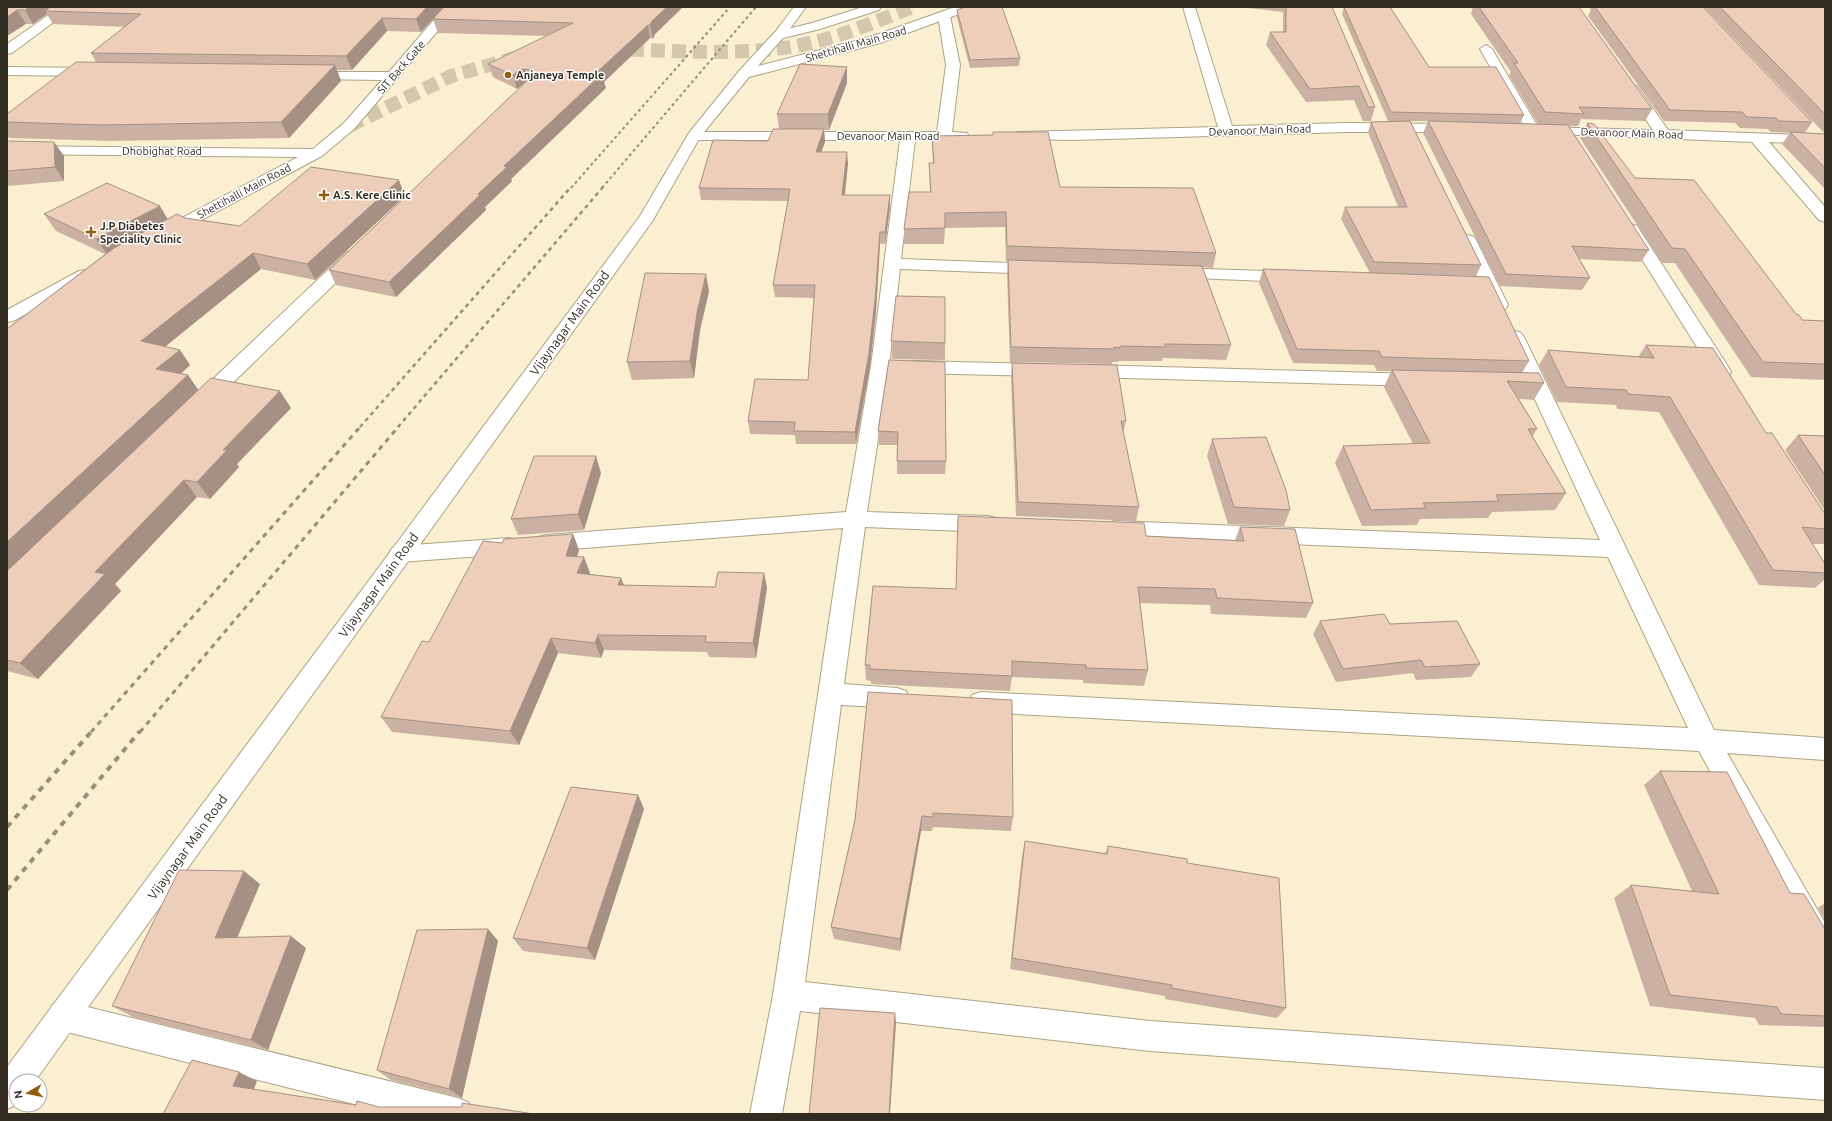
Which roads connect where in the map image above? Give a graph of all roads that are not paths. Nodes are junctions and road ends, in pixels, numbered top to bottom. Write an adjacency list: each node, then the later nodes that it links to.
1 (68, 7): 10 (street)
2 (452, 7): 15 (street, SIT Back Gate)
3 (800, 7): 8 (street, Vijaynagar Main Road)
4 (875, 7): 8 (street)
5 (966, 7): 7 (street, Shettihalli Main Road)
6 (1189, 7): 24 (street)
7 (944, 16): 13 (street, Shettihalli Main Road); 29 (street)
8 (779, 35): 13 (street, Vijaynagar Main Road)
9 (1486, 49): 23 (street)
10 (7, 50)
11 (7, 71): 12 (street)
12 (109, 72)
13 (744, 74): 27 (street, Vijaynagar Main Road)
14 (298, 75): 15 (street)
15 (393, 76): 18 (street, SIT Back Gate)
16 (1623, 77): 26 (street)
17 (1376, 113): 19 (street)
18 (349, 126): 36 (street, Shettihalli Main Road)
19 (1382, 127): 20 (street, Devanoor Main Road); 24 (street, Devanoor Main Road)
20 (1473, 128)
21 (1518, 129): 23 (street, Devanoor Main Road)
22 (1810, 129): 33 (street)
23 (1533, 130): 25 (street, Devanoor Main Road)
24 (1226, 131): 31 (street, Devanoor Main Road)
25 (1567, 131): 26 (street, Devanoor Main Road); 35 (street)
26 (1663, 134): 32 (street, Devanoor Main Road)
27 (694, 136): 28 (street, Devanoor Main Road); 60 (street, Vijaynagar Main Road)
28 (908, 136): 29 (street, Devanoor Main Road); 42 (street)
29 (944, 136): 30 (street, Devanoor Main Road)
30 (974, 136)
31 (1005, 136)
32 (1757, 138): 33 (street, Devanoor Main Road); 37 (street)
33 (1823, 140)
34 (7, 150): 36 (street, Dhobighat Road)
35 (1580, 151)
36 (317, 153): 40 (street, Shettihalli Main Road)
37 (1825, 217)
38 (1623, 218): 54 (street)
39 (1462, 229): 53 (street)
40 (151, 241)
41 (362, 247): 55 (street)
42 (892, 264): 43 (street); 50 (street)
43 (1052, 269)
44 (96, 270): 47 (street)
45 (1163, 273): 46 (street)
46 (1306, 278)
47 (61, 288): 48 (street); 49 (street)
48 (7, 317)
49 (7, 334)
50 (880, 366): 51 (street); 56 (street)
51 (1434, 380)
52 (1514, 382): 53 (street)
53 (1537, 383): 59 (street)
54 (1730, 384)
55 (190, 412)
56 (855, 519): 57 (street); 60 (street); 61 (street)
57 (1006, 525)
58 (1093, 528): 59 (street)
59 (1615, 549): 64 (street)
60 (400, 554): 68 (street, Vijaynagar Main Road)
61 (830, 694): 62 (street); 67 (street)
62 (918, 699)
63 (958, 701): 64 (street)
64 (1706, 740): 65 (street); 66 (street)
65 (1825, 750)
66 (1825, 951)
67 (788, 995): 69 (street); 72 (street)
68 (63, 1016): 70 (street, Vijaynagar Main Road); 71 (street)
69 (1825, 1084)
70 (7, 1093)
71 (458, 1114)
72 (766, 1114)

